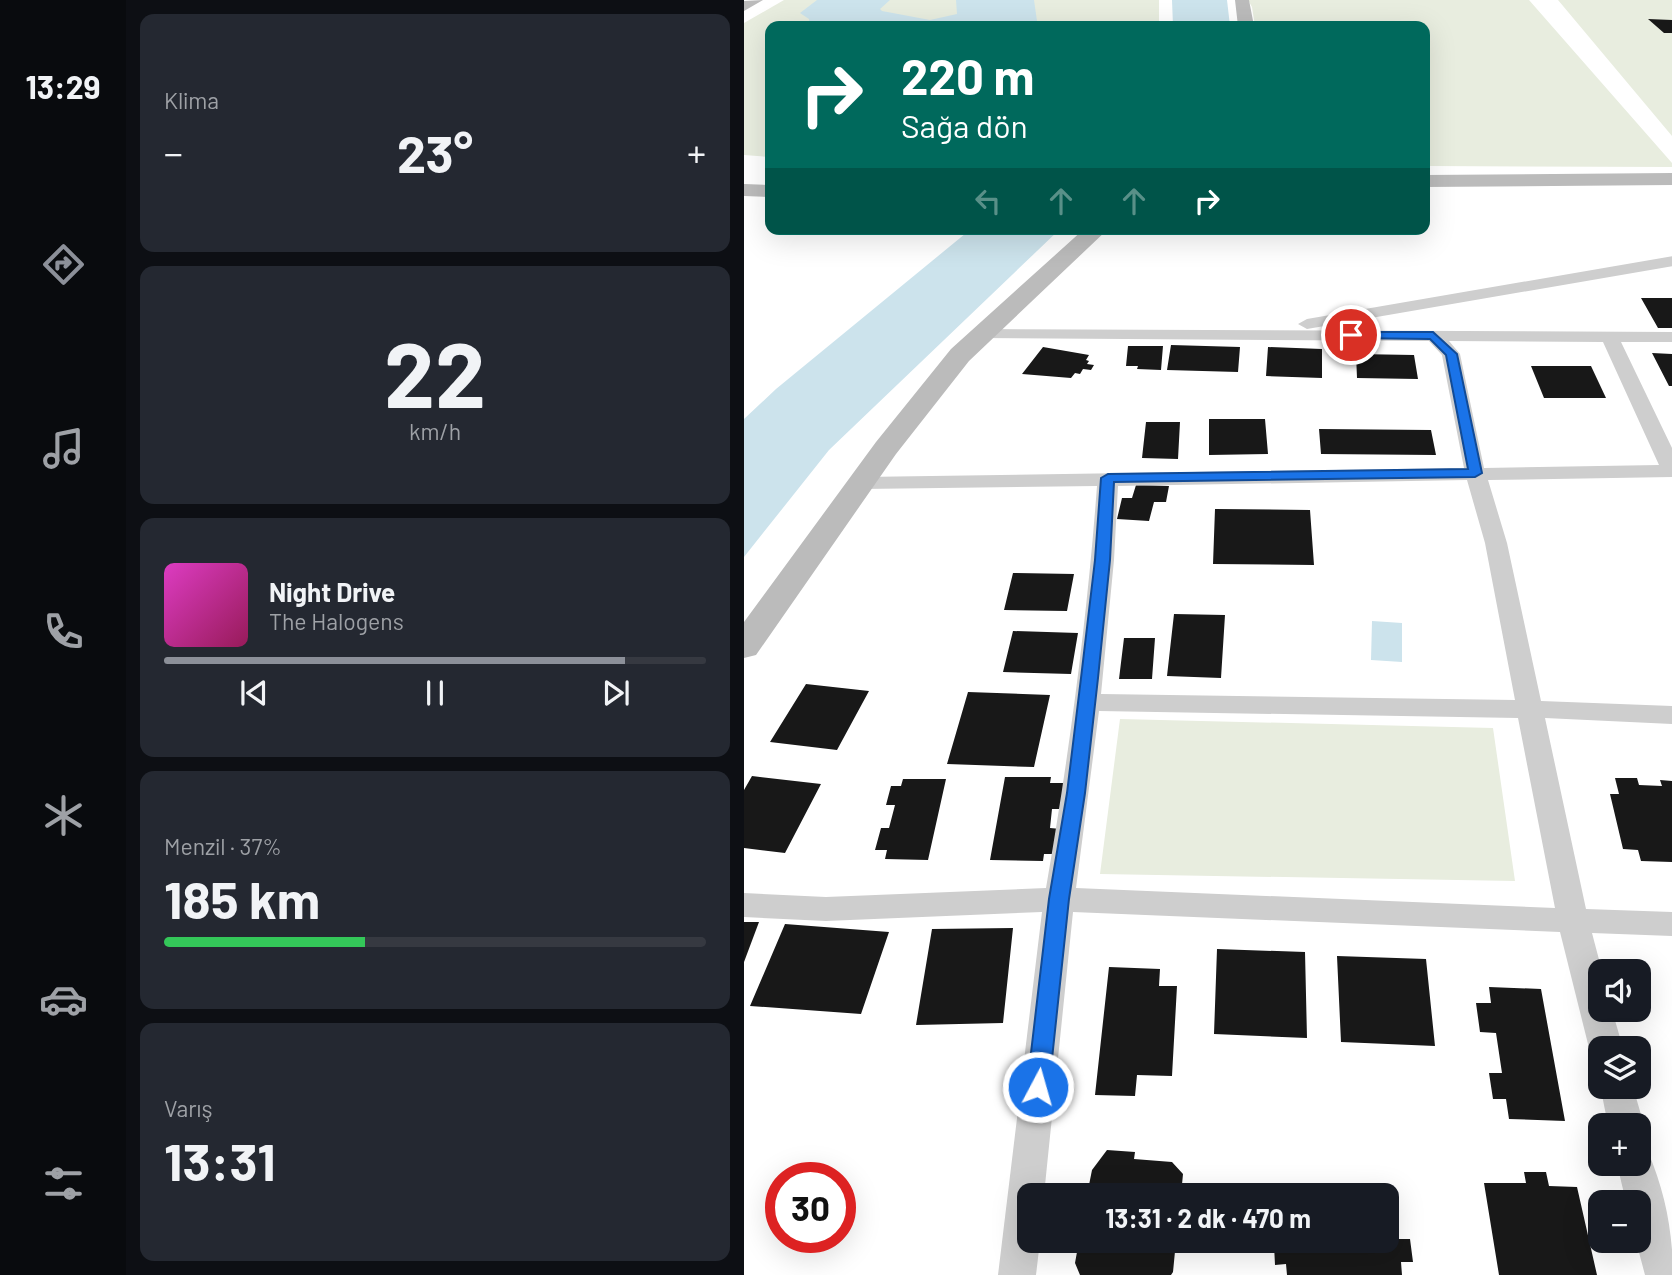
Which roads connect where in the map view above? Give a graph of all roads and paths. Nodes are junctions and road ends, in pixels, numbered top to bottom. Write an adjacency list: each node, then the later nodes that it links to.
1 (756, 0): 3 (street)
2 (1242, 0): 4 (street)
3 (744, 7)
4 (1245, 21)
5 (744, 176): 6 (street)
6 (765, 177)
7 (1672, 179): 8 (street)
8 (1430, 181)
9 (744, 190): 10 (street)
10 (765, 191)
11 (1672, 196): 12 (street)
12 (1430, 197)
13 (1090, 235): 15 (street)
14 (1672, 261): 16 (street)
15 (982, 334): 16 (street); 23 (street)
16 (1241, 335): 17 (street)
17 (1433, 335): 18 (street); 21 (street)
18 (1609, 336): 19 (street); 20 (street)
19 (1672, 337)
20 (1672, 471): 21 (street)
21 (1475, 473): 22 (street); 26 (street)
22 (1108, 478): 23 (street); 25 (street)
23 (862, 483): 24 (street)
24 (744, 647)
25 (1086, 702): 26 (street); 28 (street)
26 (1530, 709): 27 (street); 30 (street)
27 (1672, 715)
28 (1059, 899): 29 (street); 30 (street); 35 (street)
29 (744, 905)
30 (1573, 921): 31 (street); 32 (street)
31 (1672, 924)
32 (1603, 1036)
33 (1639, 1176): 34 (street)
34 (1664, 1256)
35 (1017, 1275)

